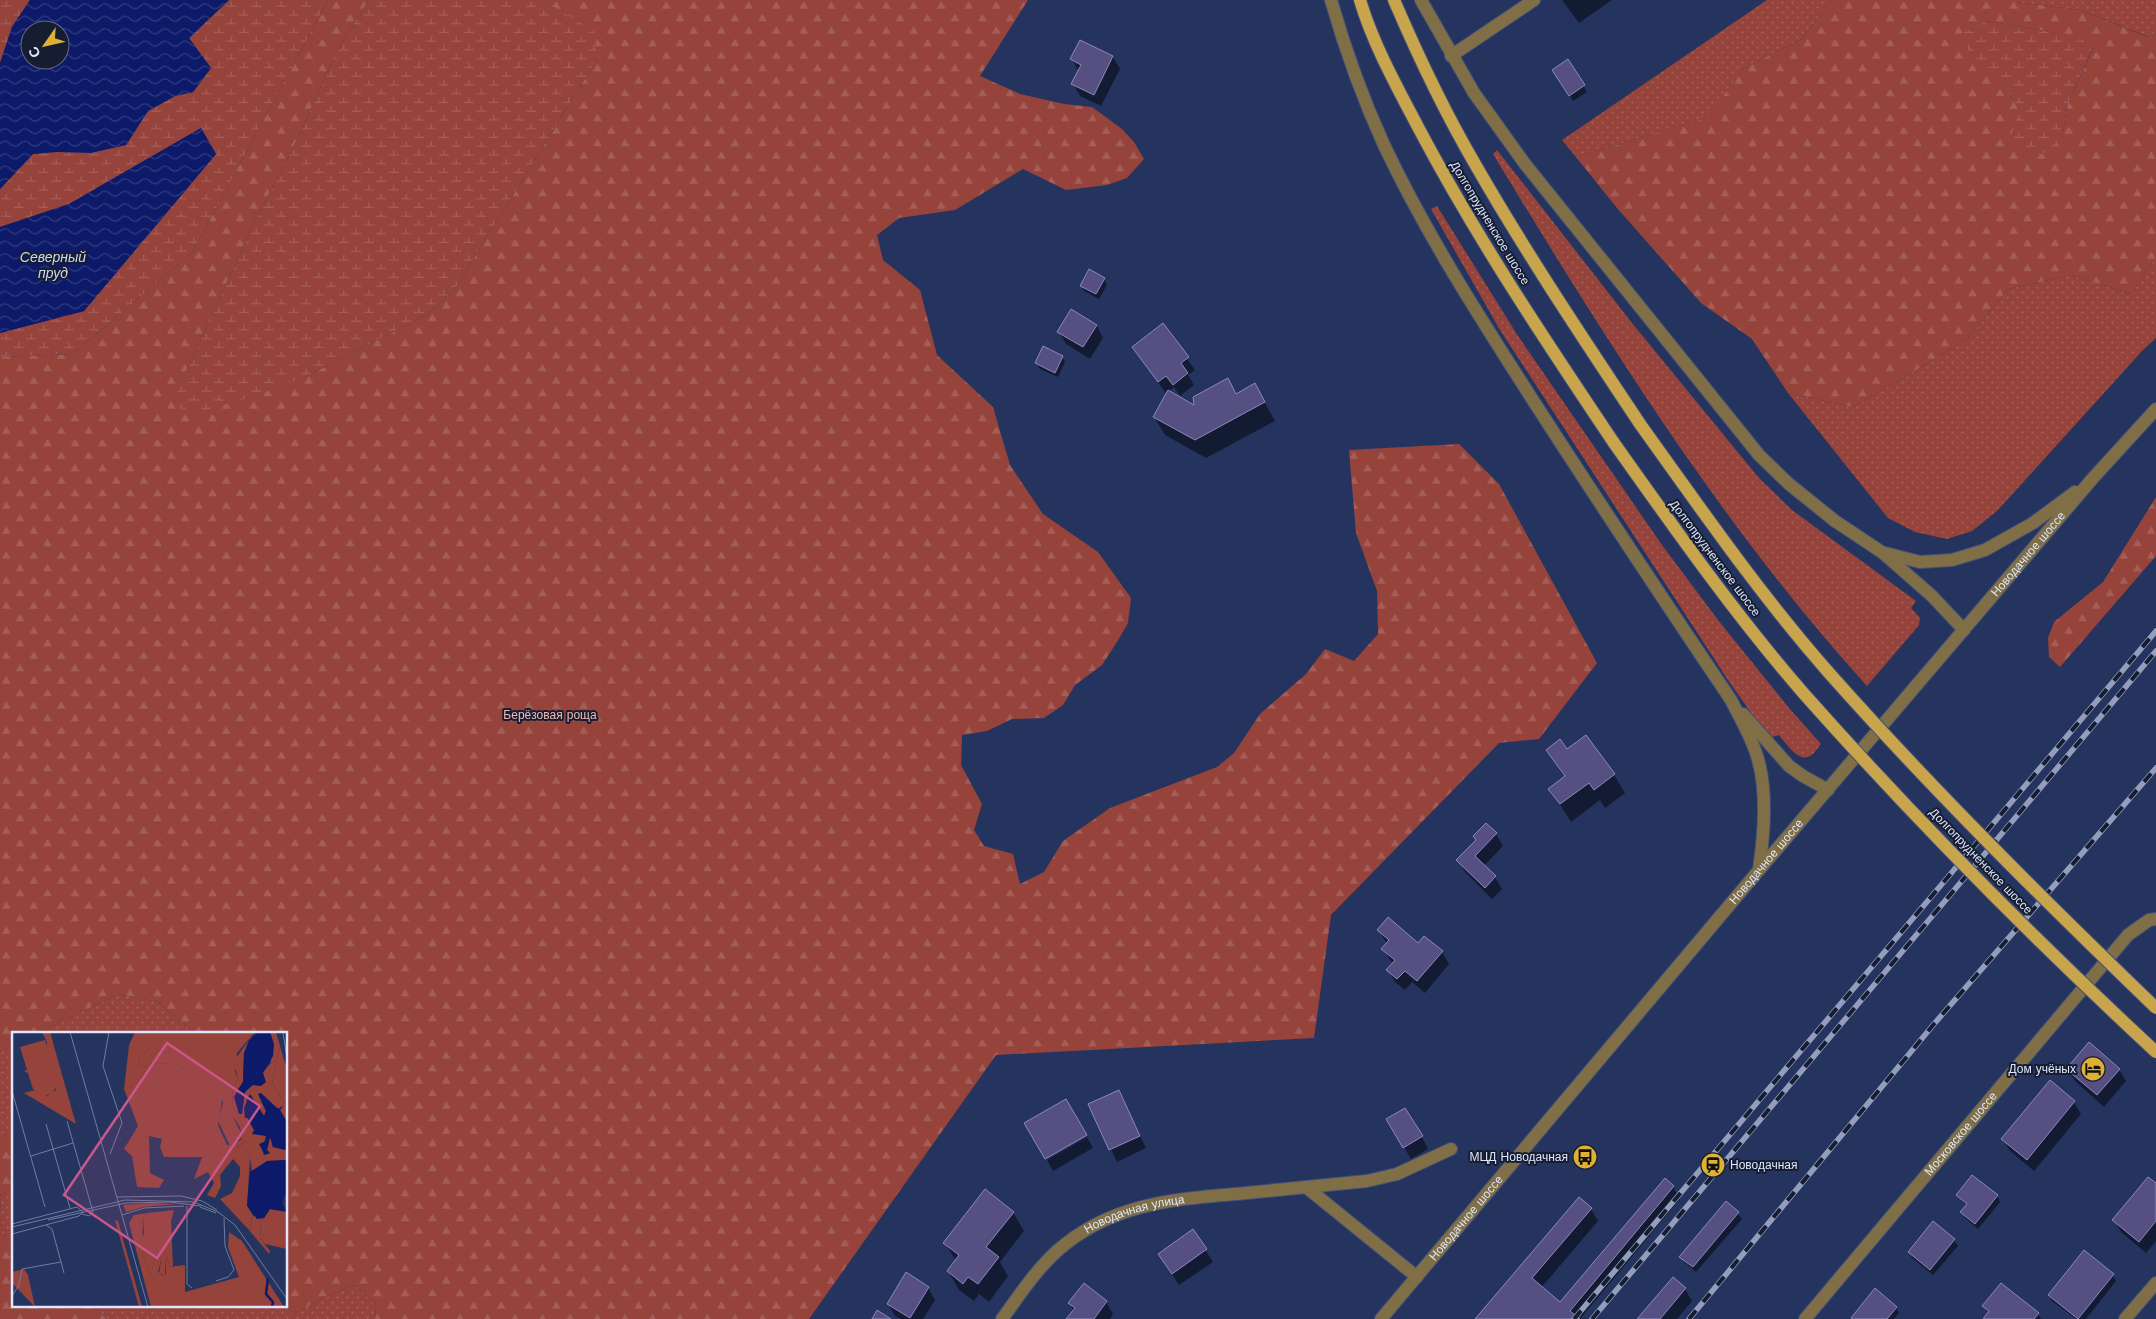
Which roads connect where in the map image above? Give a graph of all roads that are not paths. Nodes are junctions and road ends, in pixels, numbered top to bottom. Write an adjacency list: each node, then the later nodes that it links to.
1 (1331, 0): 11 (street)
2 (1360, 0): 16 (main road, Долгопрудненское шоссе, bridge)
3 (1394, 0): 15 (main road, Долгопрудненское шоссе, bridge)
4 (1421, 0): 6 (street)
5 (1534, 0): 6 (street)
6 (1451, 56): 9 (street)
7 (2156, 408): 8 (street, Новодачное шоссе)
8 (2093, 478): 9 (street); 10 (street, Новодачное шоссе)
9 (1883, 553): 10 (street)
10 (1964, 630): 12 (street, Новодачное шоссе)
11 (1731, 700): 12 (street); 13 (street)
12 (1828, 790): 13 (street, Новодачное шоссе)
13 (1758, 870): 19 (street, Новодачное шоссе)
14 (2156, 919): 23 (street, Московское шоссе)
15 (2156, 1008)
16 (2156, 1052)
17 (1451, 1149): 18 (street, Новодачная улица)
18 (1306, 1187): 19 (street); 21 (street, Новодачная улица)
19 (1417, 1277): 22 (street, Новодачное шоссе)
20 (2156, 1282): 24 (street)
21 (1002, 1319)
22 (1382, 1319)
23 (1805, 1319)
24 (2125, 1319)

